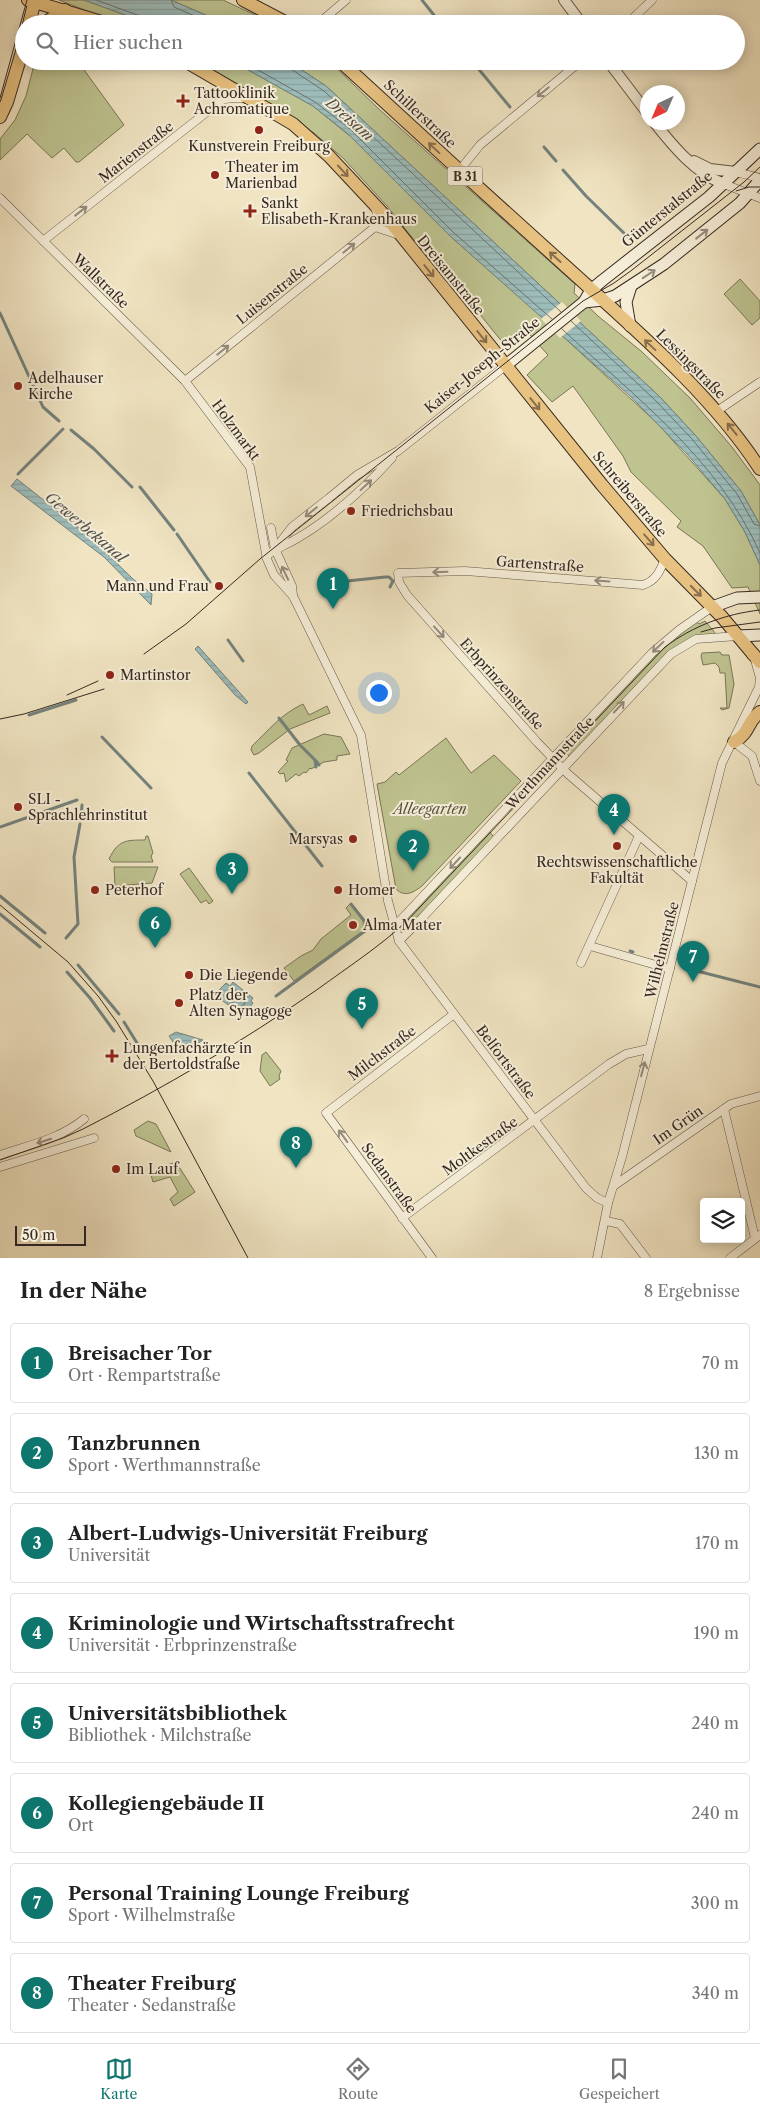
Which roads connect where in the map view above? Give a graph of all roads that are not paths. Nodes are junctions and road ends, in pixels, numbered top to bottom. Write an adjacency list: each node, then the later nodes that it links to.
1 (243, 0): 10 (main road)
2 (346, 0): 11 (street)
3 (564, 0): 12 (street)
4 (652, 0): 13 (street)
5 (33, 1): 6 (main road); 7 (main road)
6 (65, 10): 8 (main road); 9 (main road)
7 (31, 15)
8 (57, 15)
9 (80, 15)
10 (272, 15)
11 (328, 15)
12 (575, 15)
13 (636, 15)
14 (17, 70): 21 (main road)
15 (200, 70): 19 (main road, Dreisamstraße)
16 (350, 70): 25 (main road, Schillerstraße / B 31, one-way to 16)
17 (570, 70): 25 (street, one-way to 25)
18 (615, 70): 20 (street)
19 (250, 98): 32 (main road, Dreisamstraße, one-way to 32); 35 (street, Marienstraße, one-way to 19)
20 (640, 103)
21 (0, 117)
22 (661, 130): 24 (street)
23 (760, 149): 26 (main road, Günterstalstraße)
24 (687, 158): 26 (street); 28 (street)
25 (459, 171): 37 (main road, Schillerstraße / B 31, one-way to 25)
26 (736, 172): 27 (street); 28 (main road, Günterstalstraße)
27 (760, 179): 29 (main road)
28 (724, 184): 29 (street); 37 (main road, Günterstalstraße)
29 (749, 194): 31 (street); 36 (main road, one-way to 29)
30 (0, 198): 35 (street, Wallstraße)
31 (760, 198)
32 (374, 204): 33 (street); 34 (main road, Dreisamstraße)
33 (374, 227): 34 (street); 42 (street, Luisenstraße, one-way to 33)
34 (400, 235): 41 (main road, Dreisamstraße, one-way to 41)
35 (43, 241): 42 (street, Wallstraße)
36 (631, 286): 38 (main road); 40 (main road)
37 (591, 290): 38 (main road, Lessingstraße / B 31); 39 (main road, Kaiser-Joseph-Straße)
38 (603, 300): 39 (main road); 40 (main road, Lessingstraße / B 31)
39 (584, 302): 41 (main road, Kaiser-Joseph-Straße)
40 (630, 326): 44 (main road, Lessingstraße / B 31, one-way to 40)
41 (505, 366): 45 (street, Kaiser-Joseph-Straße); 50 (main road, Schreiberstraße, one-way to 50)
42 (185, 381): 49 (street, Holzmarkt)
43 (760, 382): 44 (street)
44 (717, 411): 46 (main road, Lessingstraße / B 31, one-way to 44)
45 (398, 451): 48 (street, Kaiser-Joseph-Straße, one-way to 48); 48 (street, Kaiser-Joseph-Straße, one-way to 45)
46 (760, 469)
47 (271, 528): 48 (street)
48 (276, 549): 49 (street, Kaiser-Joseph-Straße); 52 (street, one-way to 48)
49 (266, 557): 52 (street, Holzmarkt)
50 (665, 559): 51 (street, Gartenstraße, one-way to 51); 54 (main road, Schreiberstraße, one-way to 54)
51 (398, 573): 61 (street, Erbprinzenstraße, one-way to 61)
52 (293, 596): 66 (street, Belfortstraße)
53 (751, 597): 54 (main road); 55 (main road)
54 (712, 607): 55 (main road, Schreiberstraße); 61 (street, Werthmannstraße, one-way to 61)
55 (724, 619): 57 (main road, Schreiberstraße)
56 (760, 635): 57 (main road)
57 (738, 636): 58 (main road, Schreiberstraße); 62 (street, Werthmannstraße, one-way to 57)
58 (756, 658): 60 (street, Wilhelmstraße)
59 (760, 712): 60 (main road)
60 (734, 742): 63 (street); 65 (street, Wilhelmstraße)
61 (553, 759): 62 (street, Erbprinzenstraße); 66 (street, Werthmannstraße, one-way to 66)
62 (562, 768): 64 (street, Erbprinzenstraße); 67 (street, Werthmannstraße)
63 (760, 781)
64 (639, 836): 65 (street, Erbprinzenstraße); 68 (street)
65 (692, 880): 70 (street, Wilhelmstraße)
66 (394, 927): 67 (street, Belfortstraße)
67 (398, 941): 71 (street, Belfortstraße)
68 (590, 946): 69 (street); 70 (street)
69 (581, 963)
70 (670, 969): 72 (street, Wilhelmstraße)
71 (454, 1014): 75 (street, Milchstraße); 77 (street, Belfortstraße)
72 (648, 1050): 77 (street, Moltkestraße); 81 (street, Wilhelmstraße, one-way to 72)
73 (760, 1096): 74 (street, Im Grün)
74 (724, 1108): 81 (street, Im Grün); 85 (street)
75 (326, 1112): 83 (street, Sedanstraße, one-way to 75)
76 (84, 1119): 79 (street, one-way to 79)
77 (535, 1121): 82 (street, Belfortstraße); 83 (street, Moltkestraße)
78 (94, 1138): 80 (street)
79 (0, 1155)
80 (0, 1167)
81 (615, 1185): 82 (street, Wilhelmstraße)
82 (608, 1203): 84 (street, Wilhelmstraße)
83 (402, 1218): 86 (street, Sedanstraße)
84 (606, 1221): 87 (street, Wilhelmstraße); 88 (street)
85 (758, 1237): 89 (street)
86 (432, 1258)
87 (597, 1258)
88 (646, 1258)
89 (730, 1258)

